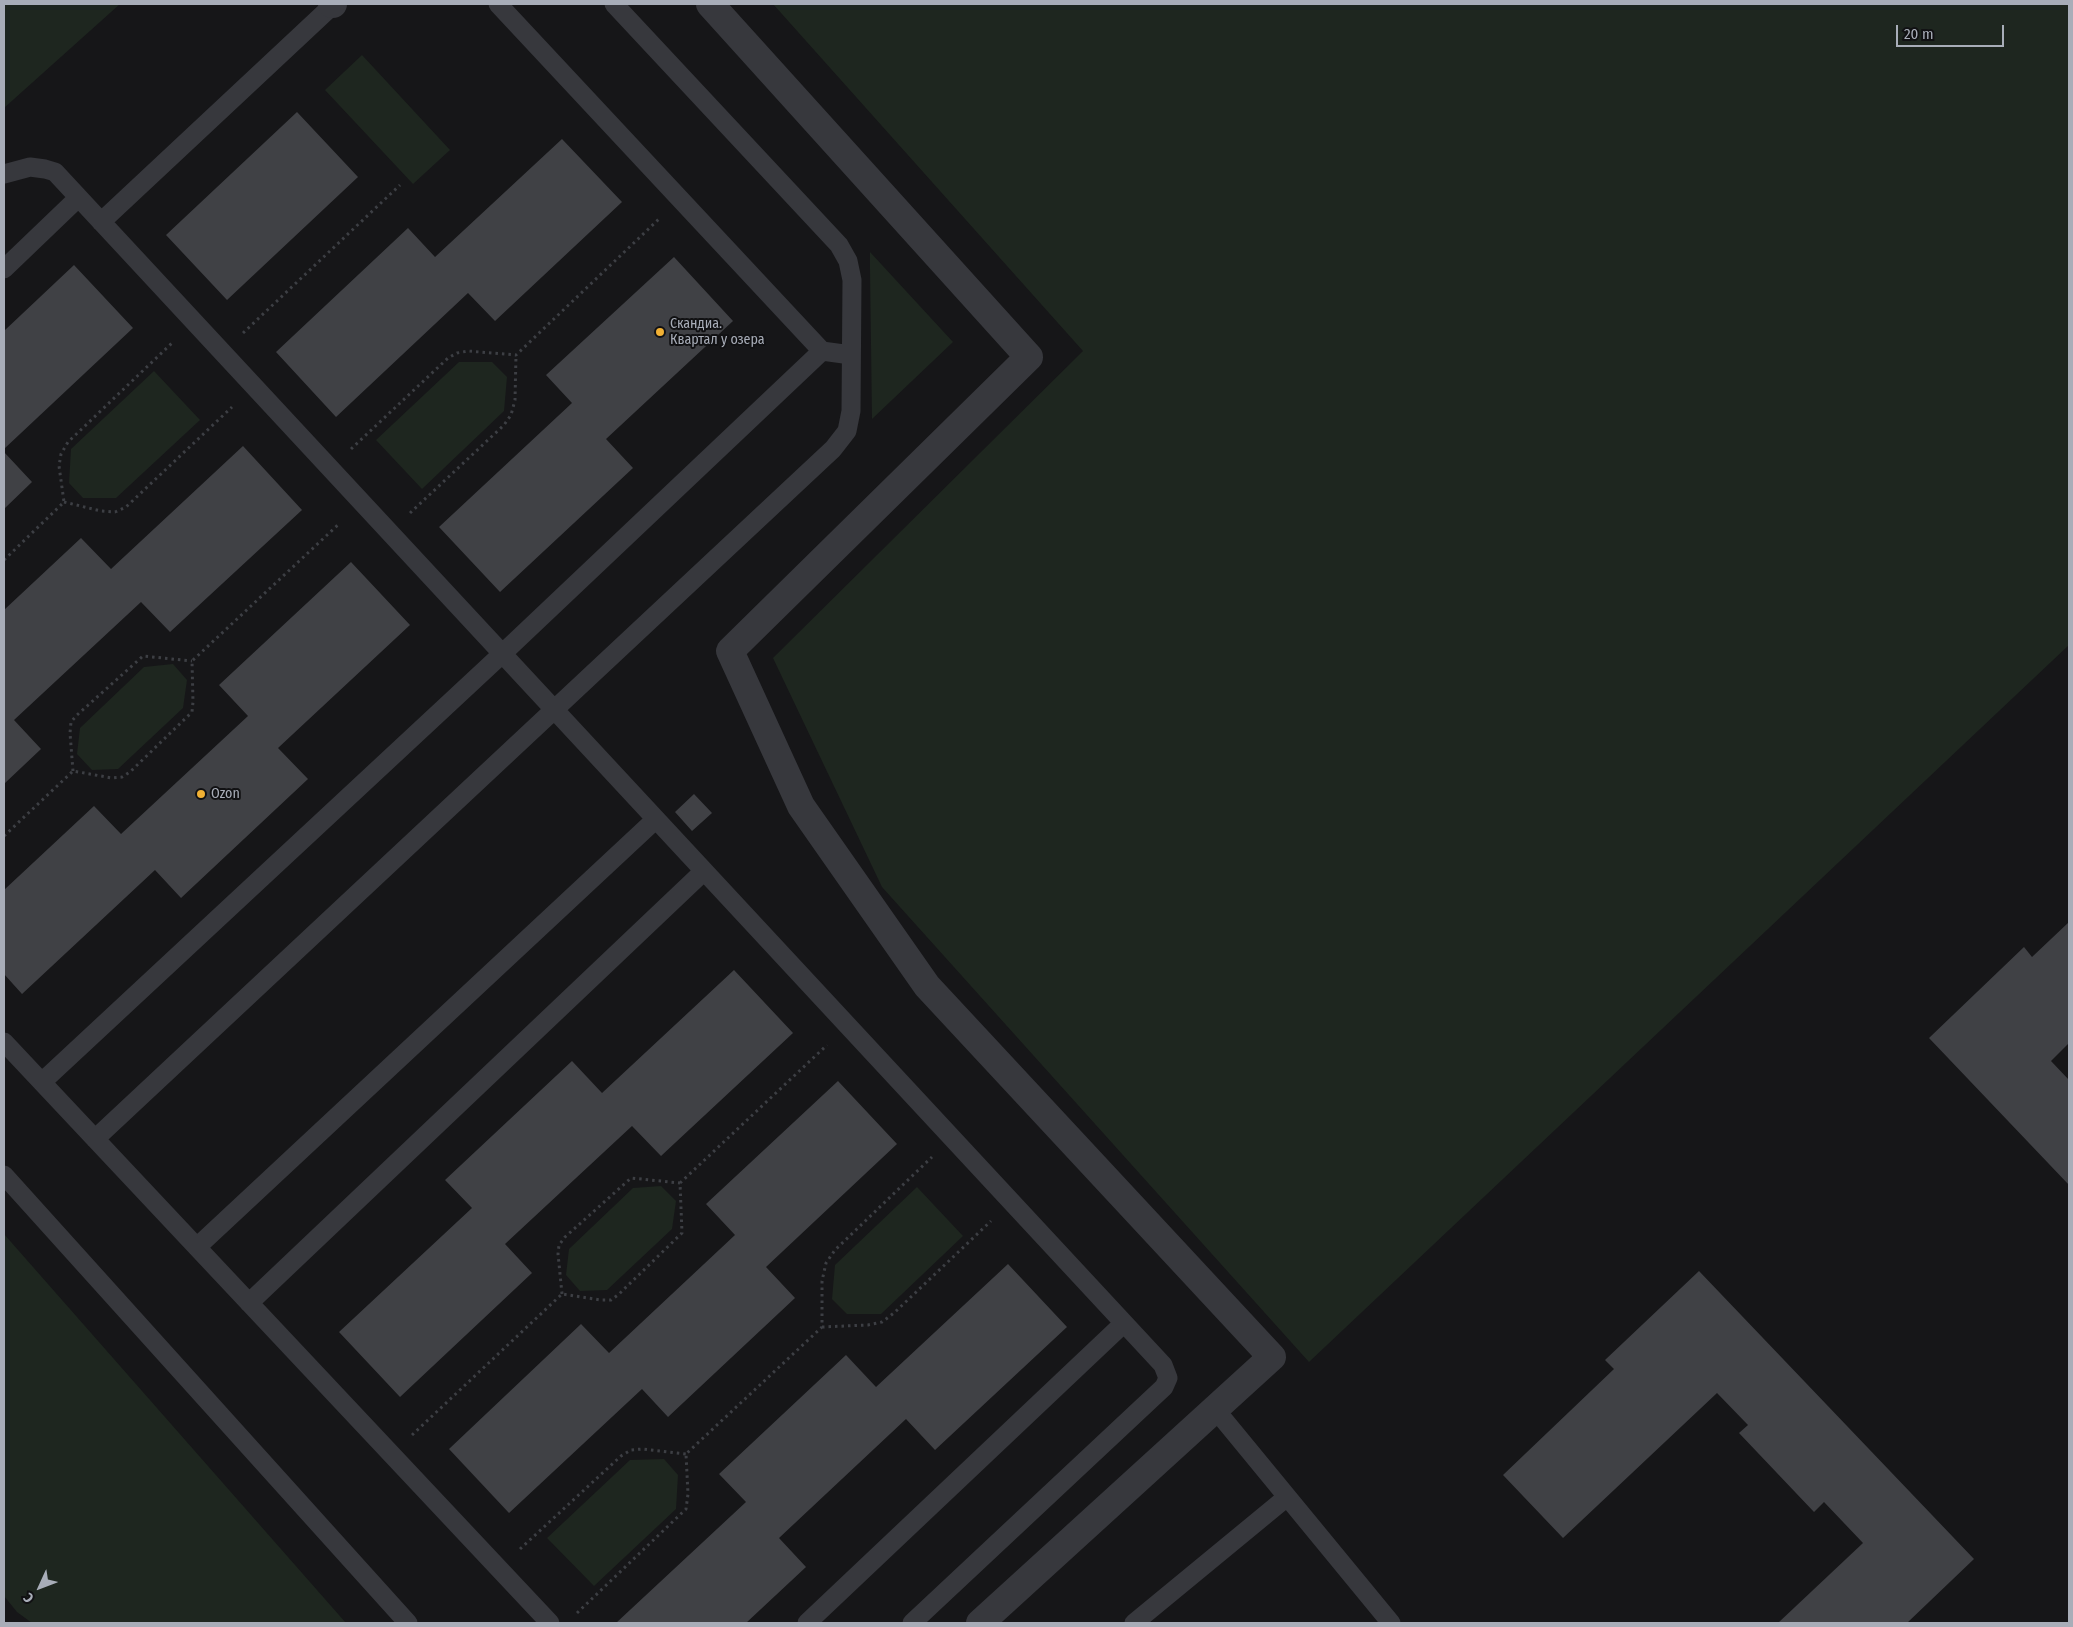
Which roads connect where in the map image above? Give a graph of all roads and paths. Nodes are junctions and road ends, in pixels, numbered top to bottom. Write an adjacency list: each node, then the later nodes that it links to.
1 (333, 4): 9 (lane)
2 (498, 4): 13 (lane)
3 (614, 4): 15 (lane)
4 (710, 4): 42 (street)
5 (4, 174): 7 (lane)
6 (400, 185): 11 (path)
7 (78, 198): 9 (lane); 10 (lane)
8 (664, 214): 14 (path)
9 (101, 222): 22 (lane)
10 (4, 269)
11 (240, 335)
12 (172, 343): 18 (path)
13 (822, 351): 15 (lane); 22 (lane)
14 (516, 355): 17 (path); 19 (path)
15 (851, 355): 24 (lane)
16 (232, 407): 18 (path)
17 (349, 452)
18 (64, 502): 21 (path)
19 (408, 515)
20 (340, 523): 23 (path)
21 (4, 560)
22 (502, 654): 24 (lane); 31 (lane)
23 (192, 661): 25 (path); 25 (path)
24 (554, 710): 26 (lane); 32 (lane)
25 (73, 771): 27 (path)
26 (656, 819): 28 (lane); 37 (lane)
27 (4, 836)
28 (704, 871): 39 (lane); 40 (lane)
29 (4, 1042): 31 (lane)
30 (828, 1044): 35 (path)
31 (42, 1082): 32 (lane)
32 (95, 1139): 37 (lane)
33 (932, 1157): 41 (path)
34 (4, 1175): 48 (lane)
35 (680, 1184): 38 (path); 38 (path)
36 (992, 1221): 41 (path)
37 (197, 1247): 39 (lane)
38 (562, 1294): 43 (path)
39 (249, 1303): 49 (lane)
40 (1124, 1323): 50 (lane); 51 (lane)
41 (822, 1327): 44 (path)
42 (1215, 1409): 45 (lane); 52 (street)
43 (411, 1435)
44 (686, 1454): 46 (path); 47 (path)
45 (1287, 1497): 53 (lane); 54 (lane)
46 (519, 1550)
47 (577, 1613)
48 (408, 1623)
49 (550, 1623)
50 (807, 1623)
51 (912, 1623)
52 (980, 1623)
53 (1134, 1623)
54 (1391, 1623)

